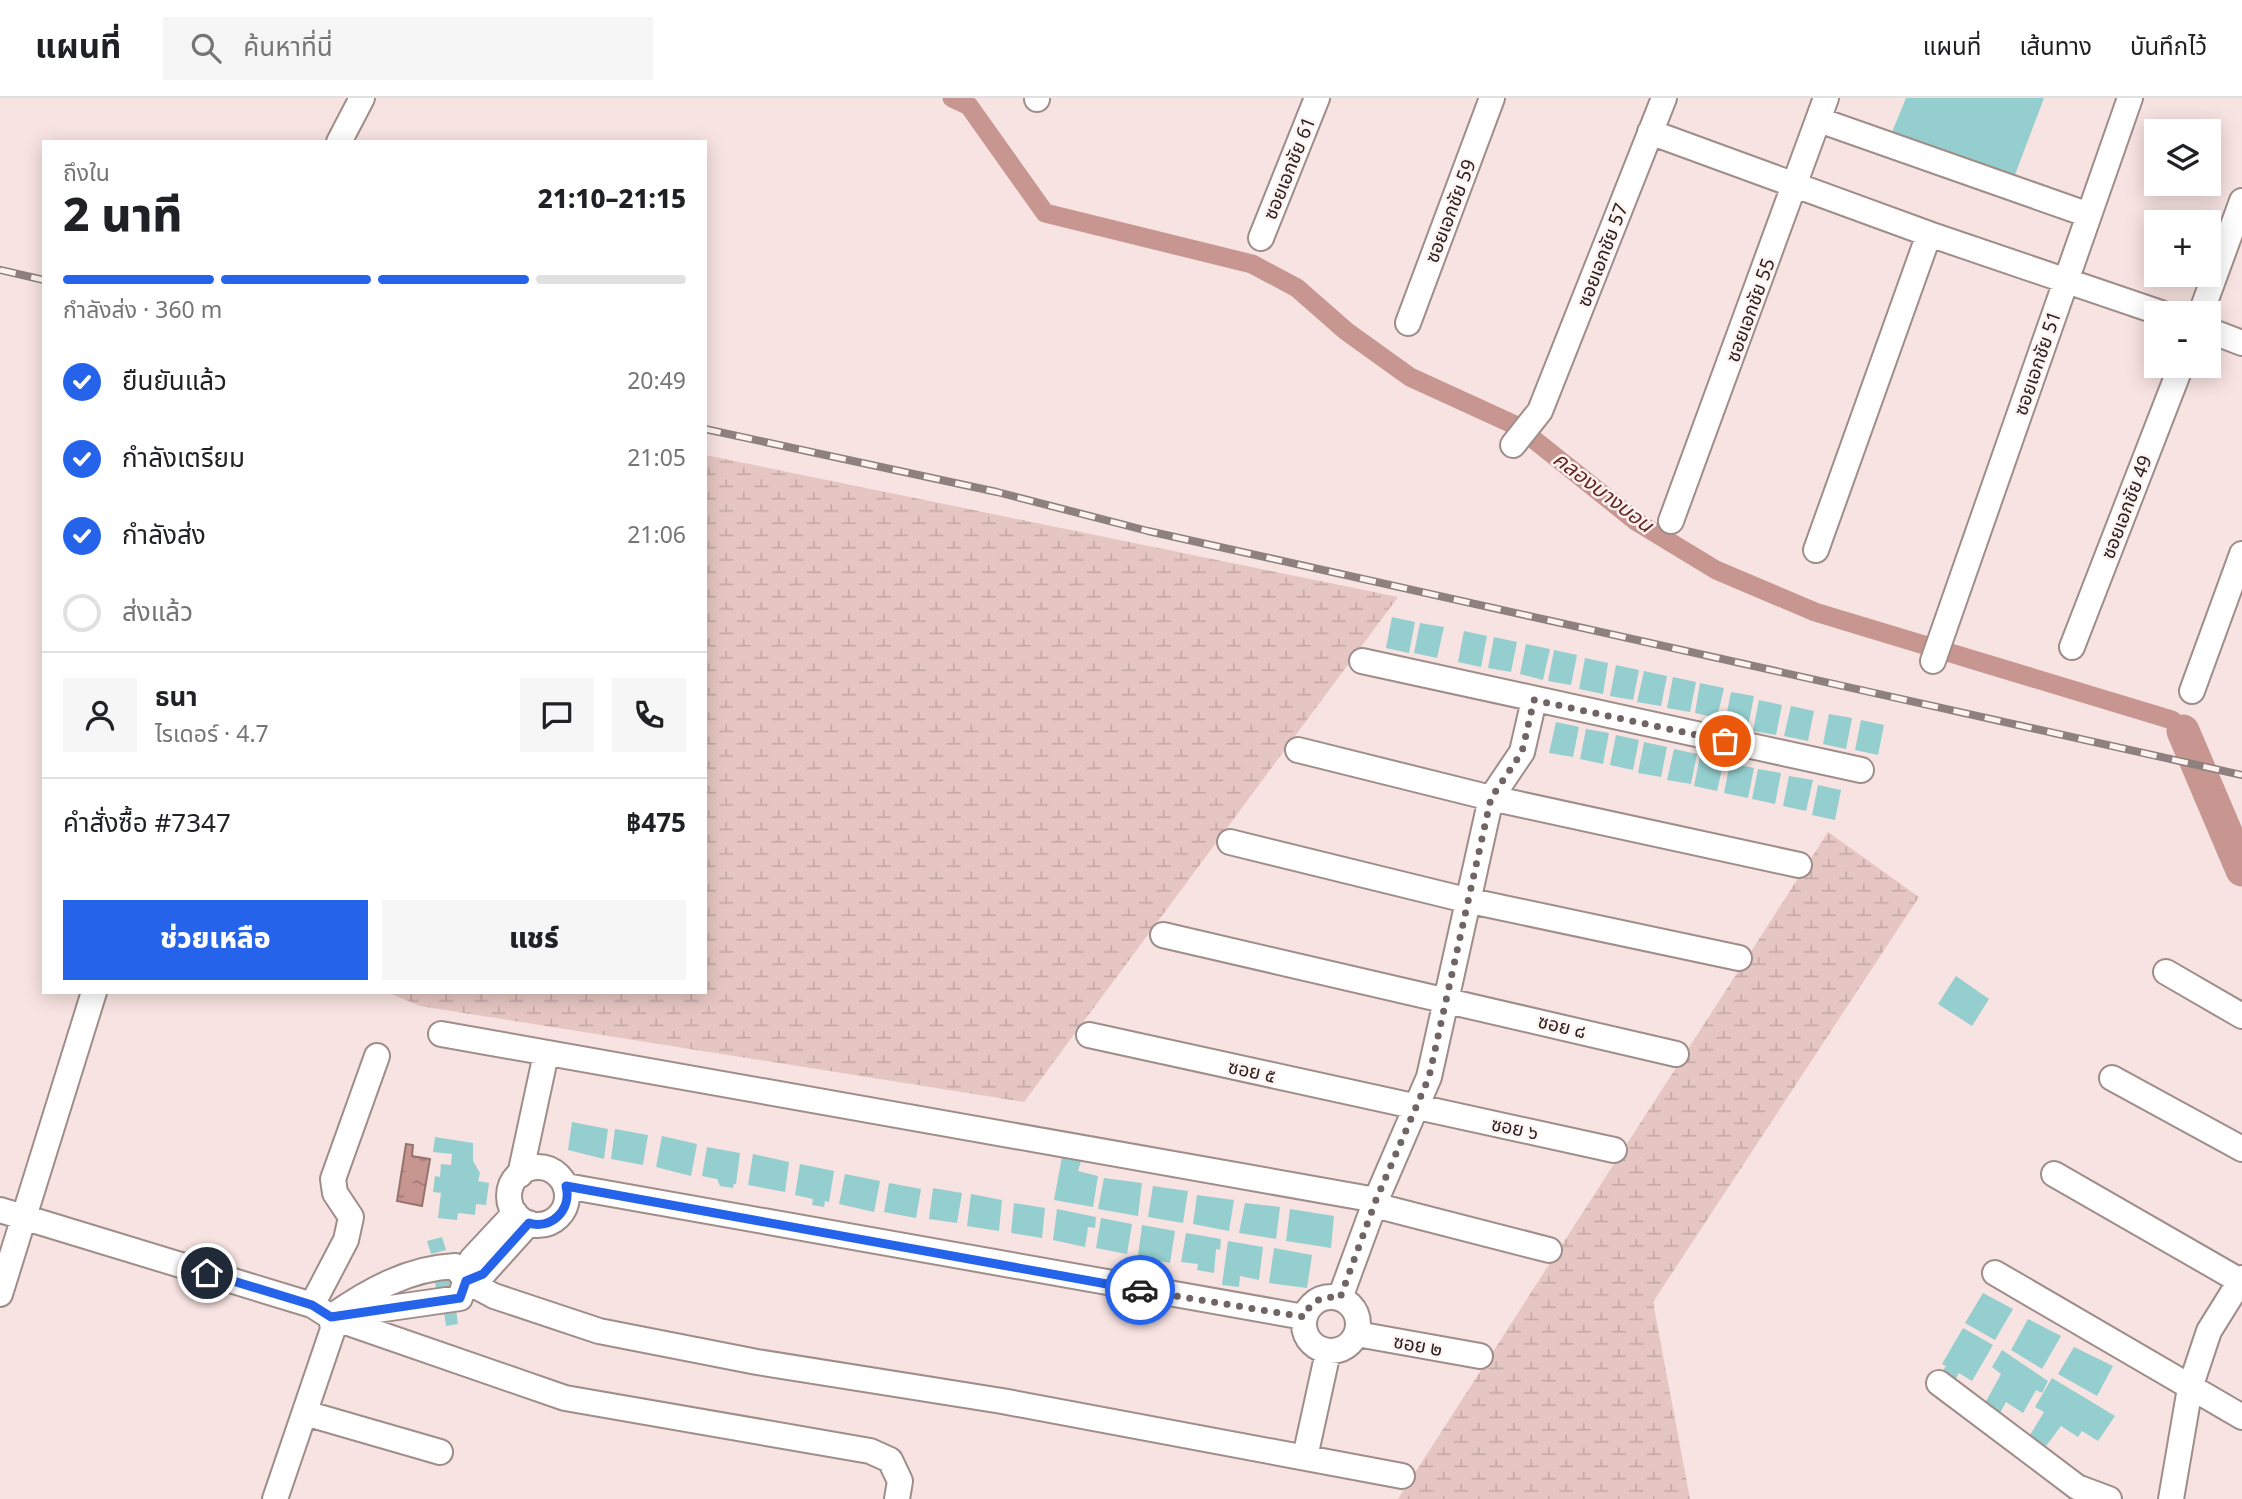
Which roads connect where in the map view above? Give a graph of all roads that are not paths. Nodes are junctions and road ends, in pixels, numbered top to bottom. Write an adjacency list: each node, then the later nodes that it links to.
1 (362, 98): 8 (street)
2 (1317, 98): 13 (street, ซอยเอกชัย 61)
3 (1492, 98): 17 (street, ซอยเอกชัย 59)
4 (1664, 98): 7 (street, ซอยเอกชัย 57)
5 (2130, 98): 11 (street, ซอยเอกชัย 51)
6 (1823, 109): 9 (street, ซอยเอกชัย 55); 11 (street)
7 (1650, 132): 9 (street); 21 (street, ซอยเอกชัย 57)
8 (340, 140)
9 (1796, 186): 12 (street); 22 (street, ซอยเอกชัย 55)
10 (2242, 201): 15 (street)
11 (2089, 215): 14 (street, ซอยเอกชัย 51)
12 (1929, 234): 14 (street); 23 (street)
13 (1261, 238)
14 (2066, 280): 16 (street); 26 (street, ซอยเอกชัย 51)
15 (2204, 301)
16 (2144, 307)
17 (1408, 323)
18 (2221, 335): 19 (street)
19 (2242, 342)
20 (2175, 378): 25 (street, ซอยเอกชัย 49)
21 (1513, 445)
22 (1671, 521)
23 (1816, 550)
24 (2242, 554): 28 (street)
25 (2072, 647)
26 (1933, 661)
27 (1362, 662): 29 (street)
28 (2192, 691)
29 (1534, 700): 31 (street); 32 (street)
30 (1298, 750): 32 (street)
31 (1861, 770)
32 (1491, 798): 34 (street); 35 (street)
33 (1230, 842): 35 (street)
34 (1799, 865)
35 (1466, 900): 37 (street); 40 (street)
36 (1163, 935): 40 (street, ซอย ๘)
37 (1740, 958)
38 (2166, 972): 41 (street)
39 (93, 994): 56 (street)
40 (1448, 999): 45 (street, ซอย ๘); 48 (street)
41 (2242, 1016)
42 (441, 1034): 44 (street)
43 (1089, 1035): 48 (street, ซอย ๕)
44 (547, 1054): 52 (street); 54 (street)
45 (1676, 1054)
46 (377, 1056): 64 (street)
47 (2112, 1078): 49 (street)
48 (1415, 1106): 50 (street, ซอย ๖); 54 (street)
49 (2242, 1149)
50 (1615, 1150)
51 (2054, 1174): 60 (street)
52 (520, 1175): 53 (street); 57 (street)
53 (566, 1186): 57 (street); 65 (street)
54 (1375, 1203): 58 (street); 63 (street)
55 (0, 1210): 56 (street)
56 (24, 1217): 62 (street); 64 (street)
57 (522, 1218): 61 (street)
58 (1549, 1250)
59 (1995, 1273): 70 (street)
60 (2242, 1280): 70 (street)
61 (466, 1281): 64 (street); 74 (street)
62 (0, 1294)
63 (1340, 1298): 65 (street); 66 (street)
64 (322, 1311): 71 (street); 77 (street)
65 (1304, 1317): 67 (street)
66 (1357, 1334): 67 (street); 68 (street, ซอย ๒)
67 (1328, 1352): 74 (street)
68 (1480, 1356)
69 (1939, 1384): 78 (street)
70 (2190, 1388): 72 (street); 79 (street)
71 (305, 1413): 73 (street); 76 (street)
72 (2242, 1417)
73 (440, 1452)
74 (1305, 1457): 75 (street)
75 (1402, 1476)
76 (277, 1499)
77 (897, 1499)
78 (2109, 1499)
79 (2171, 1499)

